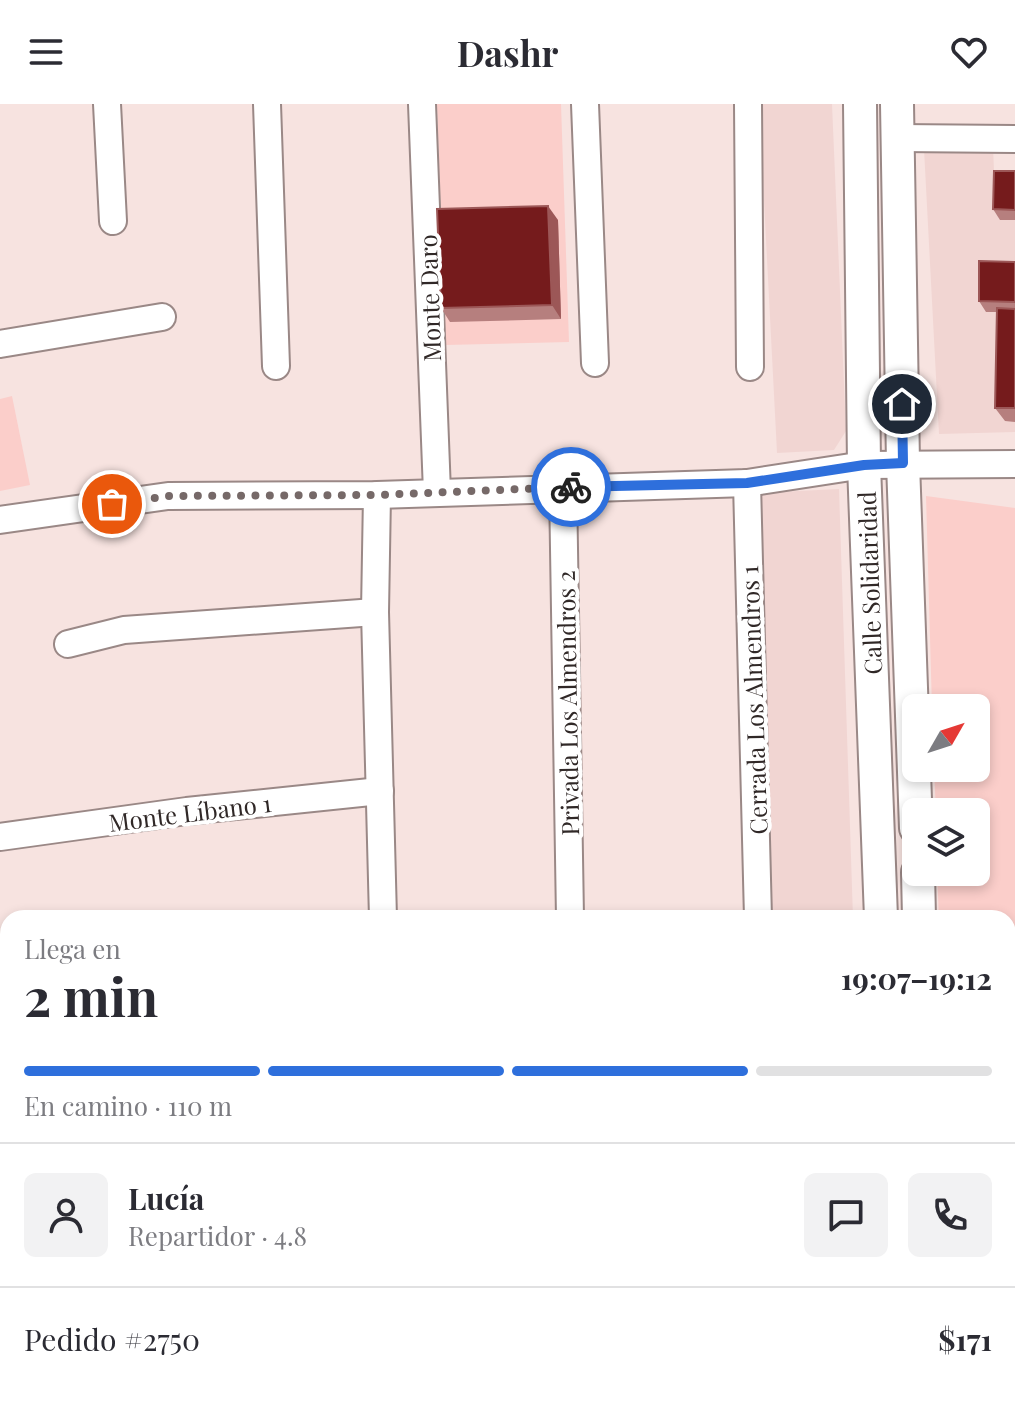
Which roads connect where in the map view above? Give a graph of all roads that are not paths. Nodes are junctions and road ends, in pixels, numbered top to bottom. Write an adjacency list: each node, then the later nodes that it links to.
1 (107, 104): 10 (street)
2 (267, 104): 14 (street)
3 (422, 104): 21 (street, Monte Daro)
4 (585, 104): 13 (street)
5 (748, 104): 15 (street)
6 (860, 104): 18 (main road, Calle Solidaridad)
7 (897, 104): 8 (main road, Calle Solidaridad)
8 (898, 138): 9 (street); 16 (main road, Calle Solidaridad)
9 (1015, 139)
10 (113, 221)
11 (162, 317): 12 (street)
12 (0, 344)
13 (595, 363)
14 (276, 366)
15 (750, 367)
16 (903, 463): 17 (street); 18 (street); 27 (main road, Calle Solidaridad)
17 (1015, 464)
18 (864, 465): 19 (street); 33 (main road, Calle Solidaridad)
19 (747, 483): 20 (street); 32 (street, Cerrada Los Almendros 1)
20 (563, 487): 21 (street); 31 (street, Privada Los Almendros 2)
21 (437, 492): 22 (street)
22 (377, 495): 23 (street); 24 (street)
23 (0, 520)
24 (375, 612): 25 (street); 26 (street)
25 (68, 644)
26 (380, 791): 28 (street, Monte Líbano 1); 30 (street)
27 (915, 798)
28 (0, 837)
29 (918, 886): 34 (main road)
30 (383, 910)
31 (570, 910)
32 (758, 910)
33 (881, 910)
34 (919, 910)

